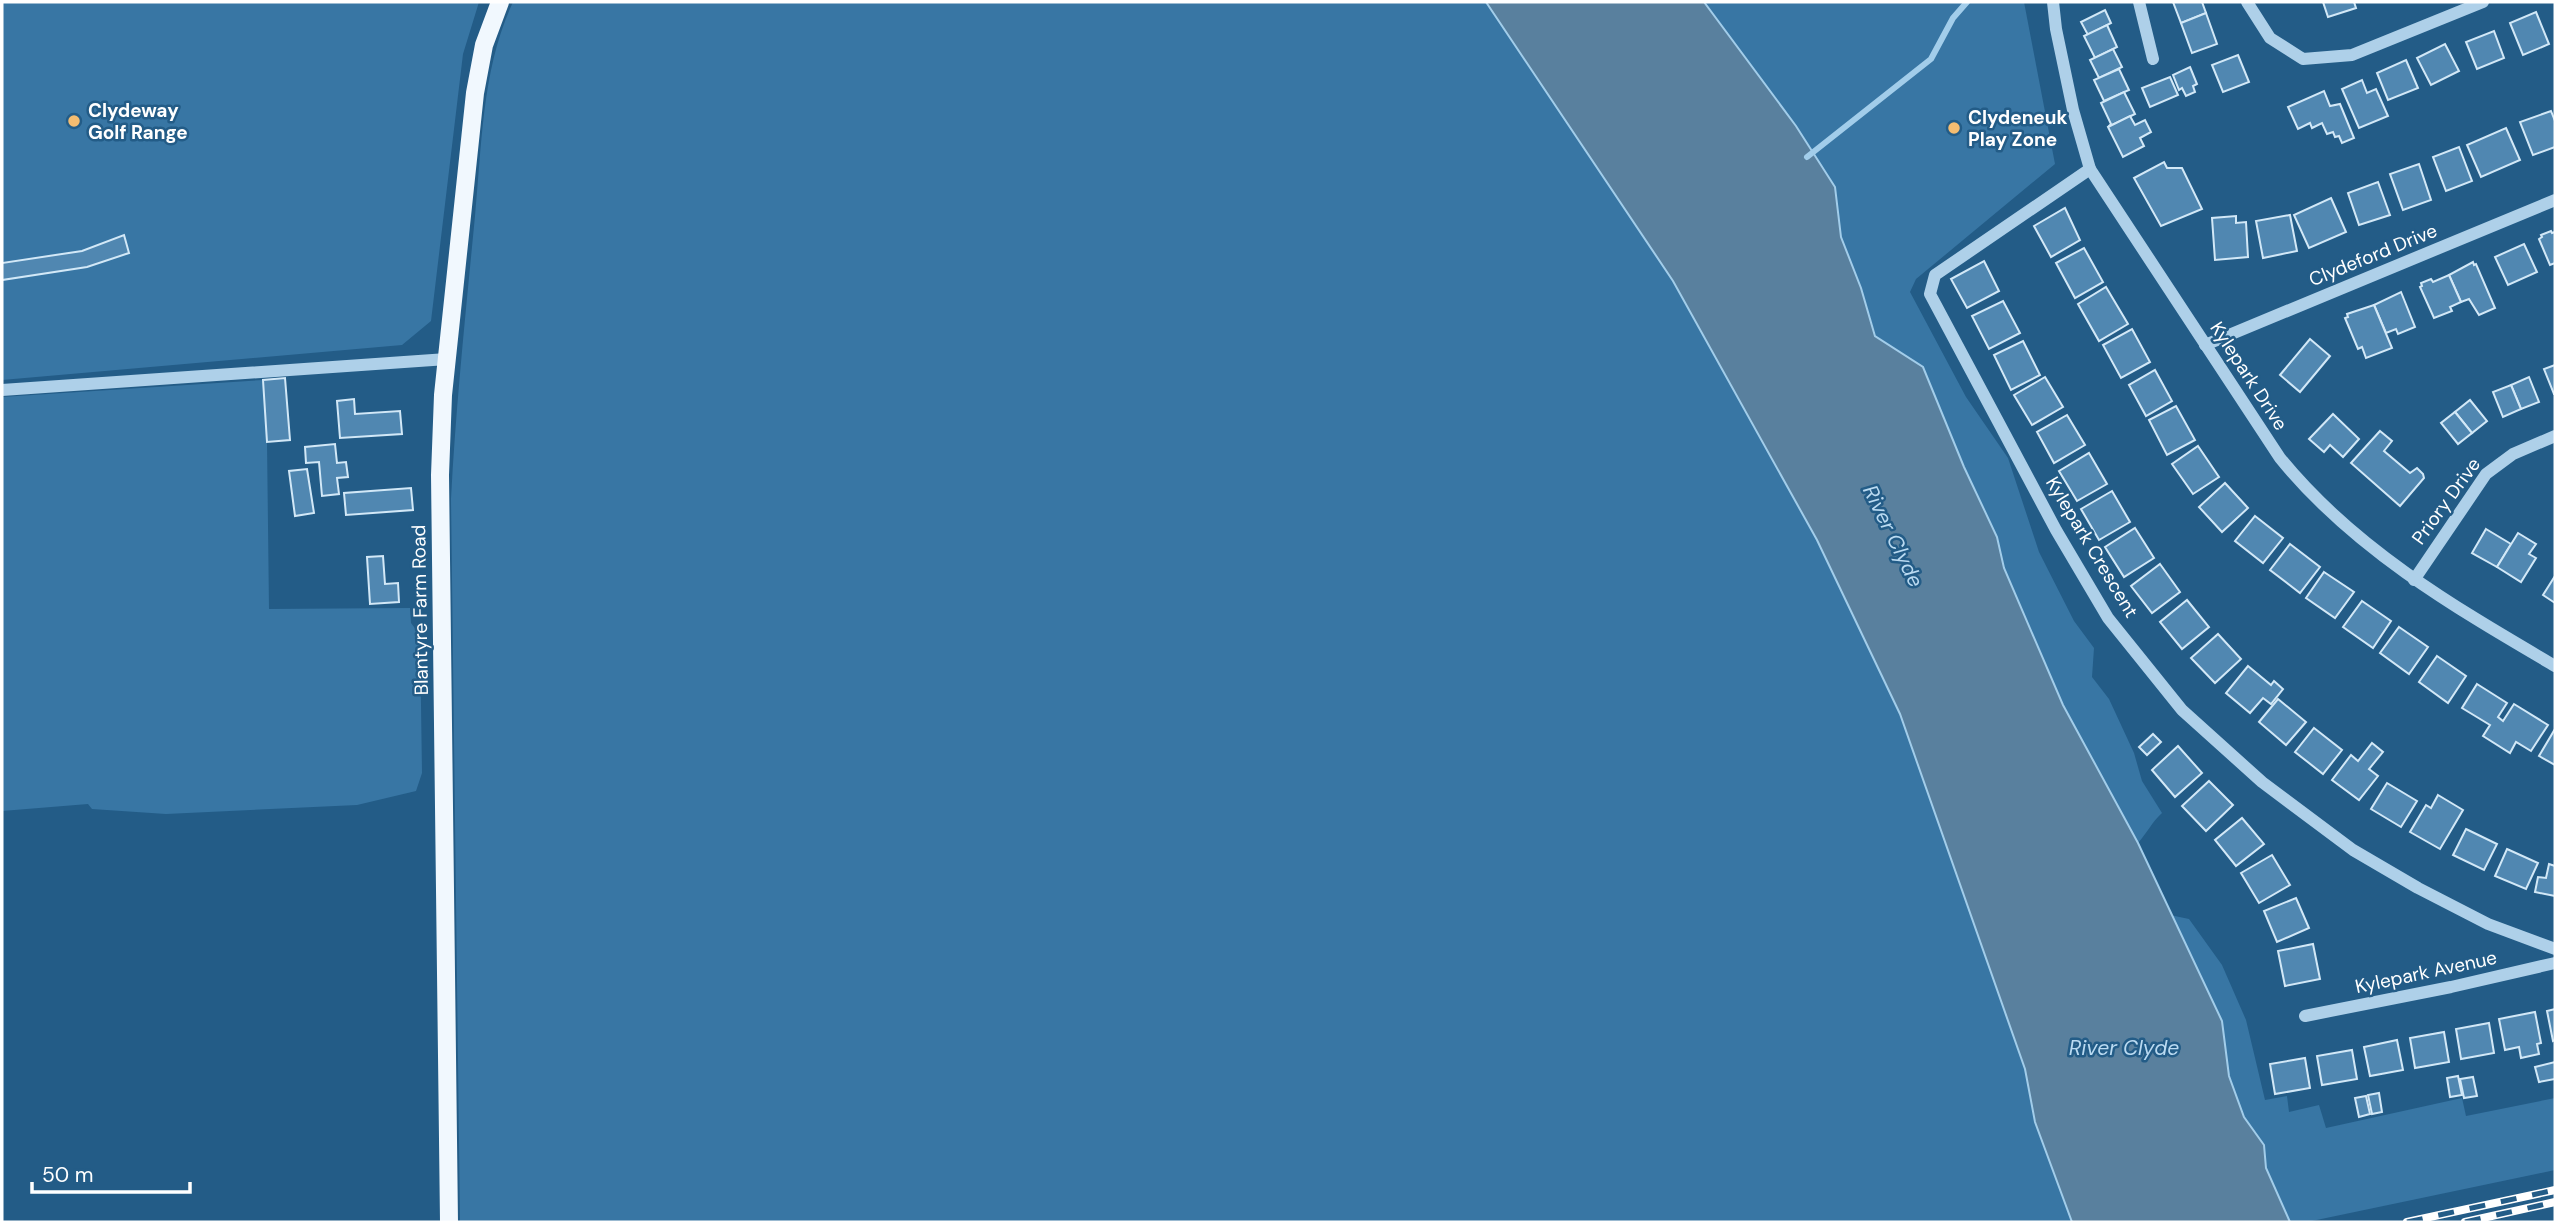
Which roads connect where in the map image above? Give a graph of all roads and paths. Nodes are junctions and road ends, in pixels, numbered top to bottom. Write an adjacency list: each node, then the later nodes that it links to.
1 (500, 2): 10 (main road, Blantyre Farm Road)
2 (2139, 2): 6 (street)
3 (2247, 2): 4 (street)
4 (2483, 2)
5 (2057, 3): 7 (street, Kylepark Drive)
6 (2152, 59)
7 (2090, 169): 9 (street, Kylepark Drive); 15 (street, Kylepark Crescent)
8 (2555, 200): 9 (street, Clydeford Drive)
9 (2205, 345): 13 (street, Kylepark Drive)
10 (447, 359): 11 (street); 18 (main road, Blantyre Farm Road)
11 (2, 390)
12 (2555, 436): 13 (street, Priory Drive)
13 (2414, 580): 14 (street, Kylepark Drive)
14 (2555, 666)
15 (2555, 949)
16 (2555, 964): 17 (street, Kylepark Avenue)
17 (2305, 1016)
18 (449, 1222)

